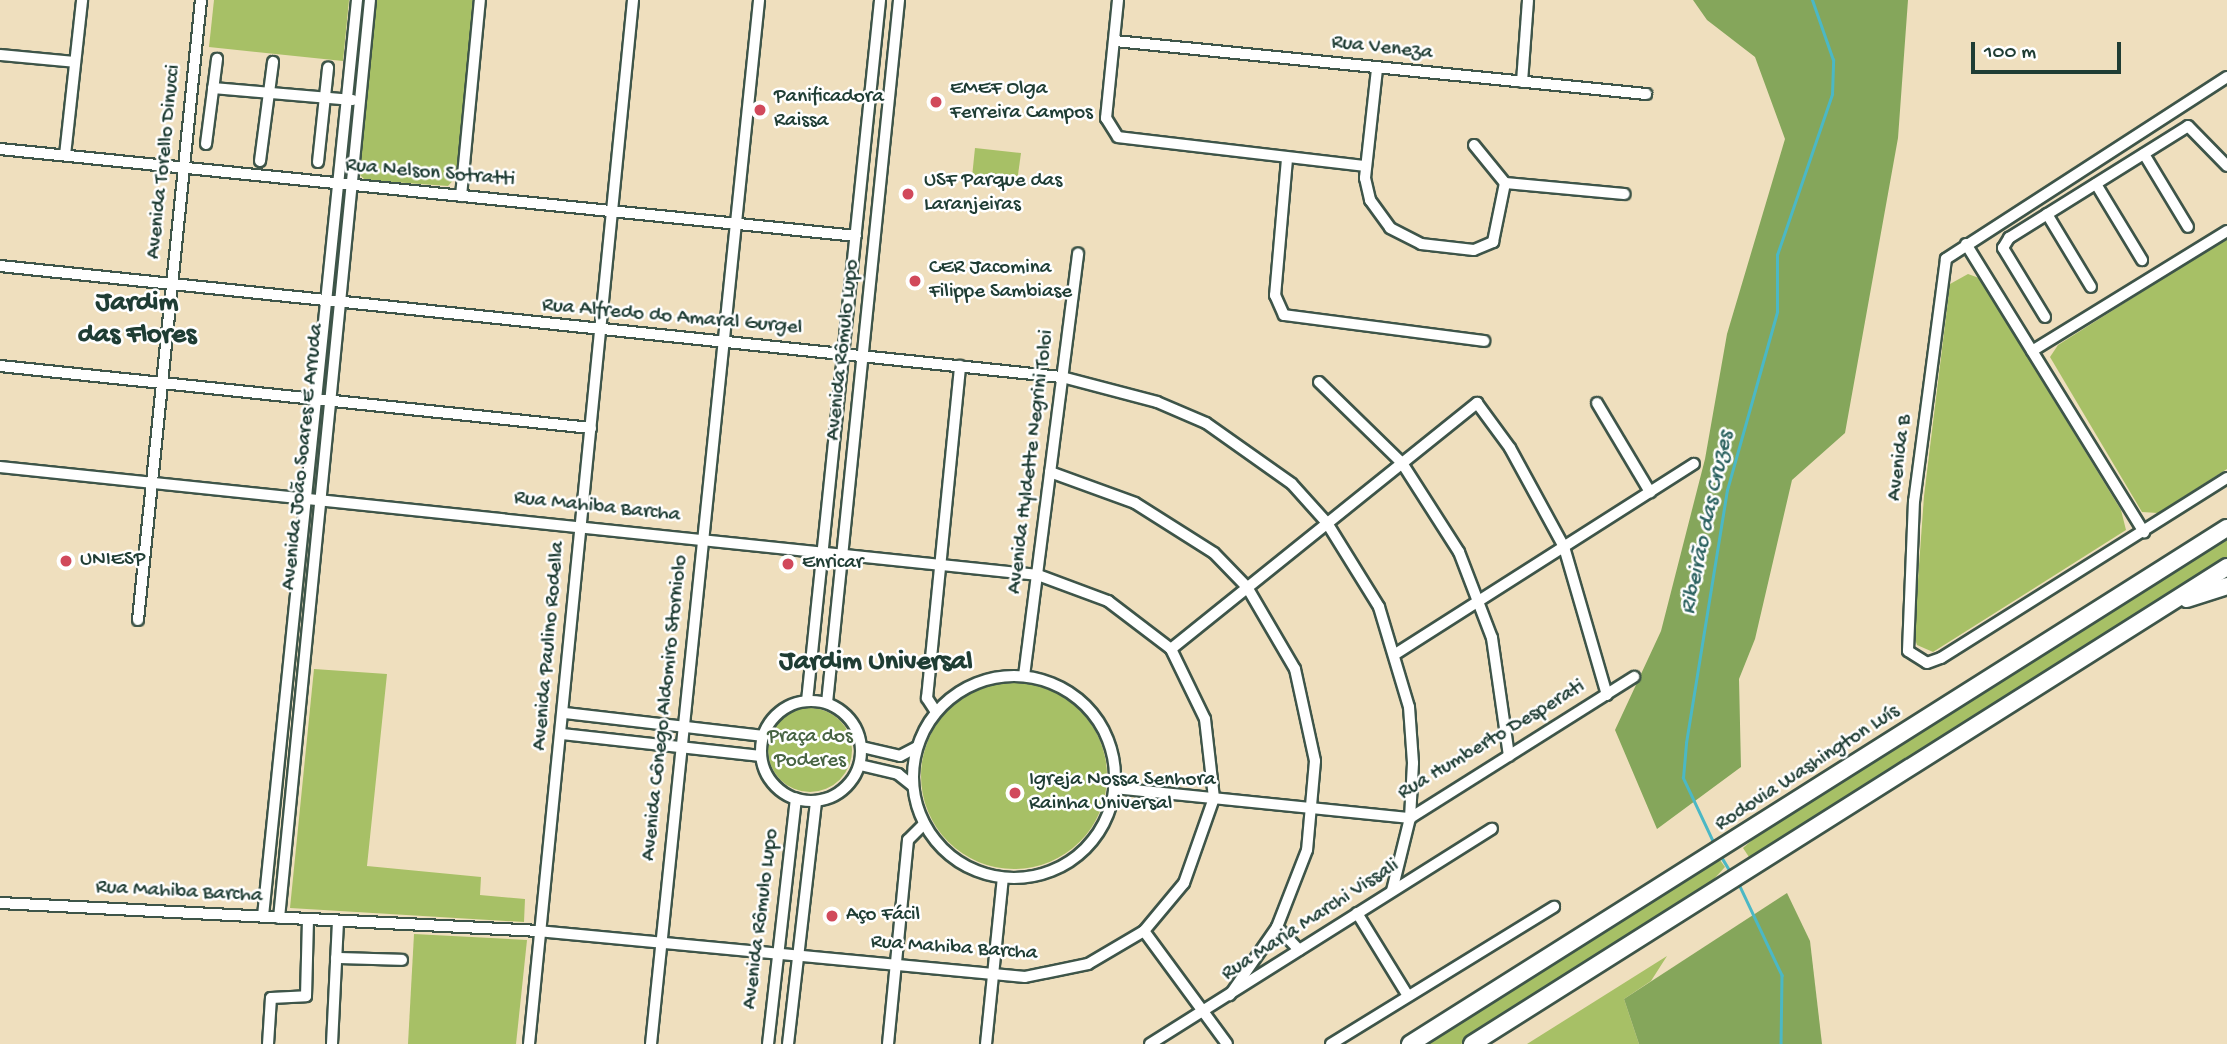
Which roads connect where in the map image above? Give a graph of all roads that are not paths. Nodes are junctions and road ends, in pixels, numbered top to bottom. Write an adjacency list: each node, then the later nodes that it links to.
1 (82, 0): 15 (street)
2 (201, 0): 37 (street, Avenida Torello Dinucci)
3 (357, 0): 25 (street, Avenida João Soares E Arruda)
4 (370, 0): 24 (street, Avenida João Soares E Arruda)
5 (480, 0): 42 (street)
6 (633, 0): 43 (street, Avenida Paulino Rodella)
7 (759, 0): 45 (street, Avenida Cônego Aldomiro Storniolo)
8 (880, 0): 48 (street, Avenida Rômulo Lupo)
9 (899, 0): 63 (street, Avenida Rômulo Lupo)
10 (1118, 0): 12 (street)
11 (1528, 0): 20 (street)
12 (1115, 41): 18 (street, Rua Veneza); 32 (street)
13 (0, 55): 15 (street)
14 (217, 60): 21 (street)
15 (75, 62): 31 (street)
16 (273, 62): 23 (street)
17 (328, 68): 26 (street)
18 (1377, 69): 20 (street, Rua Veneza); 35 (street)
19 (2227, 77): 49 (street)
20 (1522, 82): 22 (street, Rua Veneza)
21 (213, 88): 23 (street); 27 (street)
22 (1646, 94)
23 (268, 96): 26 (street); 33 (street)
24 (360, 100): 25 (street); 40 (street, Avenida João Soares E Arruda)
25 (347, 101): 26 (street); 40 (street, Avenida João Soares E Arruda)
26 (324, 102): 34 (street)
27 (206, 144)
28 (1474, 145): 38 (street)
29 (0, 149): 31 (street, Rua Nelson Sotratti)
30 (2144, 154): 36 (street); 39 (street); 46 (street)
31 (65, 155): 37 (street, Rua Nelson Sotratti)
32 (1287, 159): 35 (street); 59 (street)
33 (260, 162)
34 (318, 162)
35 (1365, 166): 38 (street)
36 (2227, 166)
37 (182, 168): 40 (street, Rua Nelson Sotratti); 53 (street, Avenida Torello Dinucci)
38 (1505, 183): 41 (street)
39 (2096, 184): 44 (street); 51 (street)
40 (345, 185): 42 (street, Rua Nelson Sotratti); 55 (street, Avenida João Soares E Arruda); 56 (street, Avenida João Soares E Arruda)
41 (1624, 194)
42 (461, 196): 43 (street, Rua Nelson Sotratti)
43 (612, 211): 45 (street, Rua Nelson Sotratti); 58 (street, Avenida Paulino Rodella)
44 (2047, 214): 54 (street); 57 (street)
45 (734, 226): 48 (street, Rua Nelson Sotratti); 60 (street, Avenida Cônego Aldomiro Storniolo)
46 (2188, 227)
47 (2227, 231): 61 (street)
48 (856, 236): 62 (street, Avenida Rômulo Lupo)
49 (1966, 244): 61 (street); 87 (street, Avenida B)
50 (1078, 253): 66 (street, Avenida Hyldette Negrini Toloi)
51 (2142, 260)
52 (0, 266): 53 (street, Rua Alfredo do Amaral Gurgel)
53 (171, 284): 55 (street, Rua Alfredo do Amaral Gurgel); 67 (street, Avenida Torello Dinucci)
54 (2091, 287)
55 (327, 303): 56 (street, Rua Alfredo do Amaral Gurgel); 69 (street, Avenida João Soares E Arruda)
56 (340, 304): 58 (street, Rua Alfredo do Amaral Gurgel); 70 (street, Avenida João Soares E Arruda)
57 (2045, 317)
58 (601, 331): 60 (street, Rua Alfredo do Amaral Gurgel); 72 (street, Avenida Paulino Rodella)
59 (1484, 341)
60 (724, 342): 62 (street, Rua Alfredo do Amaral Gurgel); 88 (street, Avenida Cônego Aldomiro Storniolo)
61 (2032, 351): 87 (street)
62 (844, 354): 63 (street, Rua Alfredo do Amaral Gurgel); 90 (street, Avenida Rômulo Lupo)
63 (862, 356): 65 (street, Rua Alfredo do Amaral Gurgel); 91 (street, Avenida Rômulo Lupo)
64 (0, 366): 67 (street)
65 (960, 366): 66 (street, Rua Alfredo do Amaral Gurgel); 92 (street)
66 (1062, 377): 76 (street, Avenida Hyldette Negrini Toloi); 84 (street, Rua Alfredo do Amaral Gurgel)
67 (161, 382): 69 (street); 78 (street, Avenida Torello Dinucci)
68 (1319, 382): 73 (street)
69 (316, 401): 70 (street); 80 (street, Avenida João Soares E Arruda)
70 (329, 402): 72 (street); 81 (street, Avenida João Soares E Arruda)
71 (1597, 403): 79 (street)
72 (591, 428): 85 (street, Avenida Paulino Rodella)
73 (1402, 463): 84 (street); 89 (street); 99 (street)
74 (1694, 464): 79 (street)
75 (0, 467): 78 (street, Rua Mahiba Barcha)
76 (1050, 472): 96 (street, Avenida Hyldette Negrini Toloi); 98 (street)
77 (2227, 478): 87 (street)
78 (152, 482): 80 (street, Rua Mahiba Barcha); 101 (street, Avenida Torello Dinucci)
79 (1650, 492): 89 (street)
80 (305, 496): 81 (street, Rua Mahiba Barcha); 82 (street, Avenida João Soares E Arruda)
81 (317, 497): 83 (street, Avenida João Soares E Arruda); 85 (street, Rua Mahiba Barcha)
82 (302, 521): 83 (street); 93 (street, Avenida João Soares E Arruda)
83 (315, 522): 95 (street, Avenida João Soares E Arruda)
84 (1328, 523): 98 (street); 103 (street, Rua Alfredo do Amaral Gurgel)
85 (581, 525): 88 (street, Rua Mahiba Barcha); 110 (street, Avenida Paulino Rodella)
86 (2227, 527): 165 (highway, Rodovia Washington Luís)
87 (2144, 532)
88 (704, 538): 90 (street, Rua Mahiba Barcha); 111 (street, Avenida Cônego Aldomiro Storniolo)
89 (1564, 547): 99 (street); 106 (street)
90 (824, 551): 91 (street, Rua Mahiba Barcha); 107 (street, Avenida Rômulo Lupo)
91 (842, 553): 92 (street, Rua Mahiba Barcha); 108 (street, Avenida Rômulo Lupo)
92 (940, 565): 96 (street, Rua Mahiba Barcha); 109 (street)
93 (298, 567): 95 (street); 127 (street, Avenida João Soares E Arruda)
94 (2227, 567): 100 (highway)
95 (311, 568): 129 (street, Avenida João Soares E Arruda)
96 (1038, 575): 102 (street, Rua Mahiba Barcha); 104 (street, Avenida Hyldette Negrini Toloi)
97 (2227, 586): 100 (highway)
98 (1247, 587): 102 (street); 125 (street)
99 (1480, 601): 103 (street); 118 (street)
100 (2162, 608): 166 (highway)
101 (138, 620)
102 (1171, 649): 122 (street, Rua Mahiba Barcha)
103 (1397, 653): 126 (street, Rua Alfredo do Amaral Gurgel)
104 (1024, 676): 109 (street); 121 (street)
105 (1633, 677): 106 (street, Rua Humberto Desperati)
106 (1607, 695): 118 (street, Rua Humberto Desperati)
107 (807, 701): 108 (street); 113 (street)
108 (827, 703): 114 (street)
109 (936, 712): 115 (street)
110 (565, 713): 111 (street); 112 (street, Avenida Paulino Rodella)
111 (680, 730): 113 (street); 116 (street, Avenida Cônego Aldomiro Storniolo)
112 (562, 734): 116 (street); 141 (street, Avenida Paulino Rodella)
113 (764, 736): 117 (street)
114 (862, 747): 115 (street); 119 (street)
115 (917, 747): 120 (street)
116 (678, 750): 117 (street); 143 (street, Avenida Cônego Aldomiro Storniolo)
117 (761, 756): 123 (street)
118 (1509, 756): 126 (street, Rua Humberto Desperati)
119 (860, 765): 120 (street); 124 (street)
120 (913, 786): 128 (street)
121 (1114, 788): 122 (street, Rua Humberto Desperati); 131 (street)
122 (1214, 798): 125 (street, Rua Humberto Desperati); 142 (street, Rua Mahiba Barcha)
123 (796, 799): 124 (street); 145 (street, Avenida Rômulo Lupo)
124 (816, 802): 146 (street, Avenida Rômulo Lupo)
125 (1314, 809): 126 (street, Rua Humberto Desperati); 140 (street)
126 (1410, 818): 132 (street, Rua Alfredo do Amaral Gurgel)
127 (272, 824): 129 (street); 136 (street, Avenida João Soares E Arruda)
128 (924, 824): 131 (street); 149 (street)
129 (288, 826): 137 (street, Avenida João Soares E Arruda)
130 (1492, 829): 132 (street, Rua Maria Marchi Vissali)
131 (1003, 877): 150 (street)
132 (1392, 891): 135 (street, Rua Maria Marchi Vissali)
133 (0, 903): 136 (street, Rua Mahiba Barcha)
134 (1555, 907): 152 (street)
135 (1357, 913): 144 (street, Rua Maria Marchi Vissali); 152 (street)
136 (263, 916): 137 (street, Rua Mahiba Barcha)
137 (279, 918): 138 (street, Rua Mahiba Barcha)
138 (308, 919): 139 (street, Rua Mahiba Barcha); 154 (street)
139 (338, 921): 141 (street, Rua Mahiba Barcha); 147 (street)
140 (1277, 927): 144 (street); 151 (street)
141 (540, 931): 143 (street, Rua Mahiba Barcha); 156 (street, Avenida Paulino Rodella)
142 (1144, 931): 150 (street, Rua Mahiba Barcha); 153 (street)
143 (662, 941): 145 (street, Rua Mahiba Barcha); 157 (street, Avenida Cônego Aldomiro Storniolo)
144 (1299, 950): 151 (street, Rua Maria Marchi Vissali)
145 (776, 955): 146 (street, Rua Mahiba Barcha); 158 (street, Avenida Rômulo Lupo)
146 (797, 957): 149 (street, Rua Mahiba Barcha); 159 (street, Avenida Rômulo Lupo)
147 (336, 958): 148 (street); 155 (street)
148 (401, 960)
149 (895, 966): 150 (street, Rua Mahiba Barcha); 160 (street)
150 (993, 975): 161 (street)
151 (1230, 995): 153 (street, Rua Maria Marchi Vissali)
152 (1408, 996): 164 (street)
153 (1206, 1012): 162 (street, Rua Maria Marchi Vissali); 163 (street)
154 (268, 1044)
155 (332, 1044)
156 (529, 1044)
157 (651, 1044)
158 (768, 1044)
159 (788, 1044)
160 (888, 1044)
161 (986, 1044)
162 (1150, 1044)
163 (1227, 1044)
164 (1331, 1044)
165 (1410, 1044)
166 (1472, 1044)

